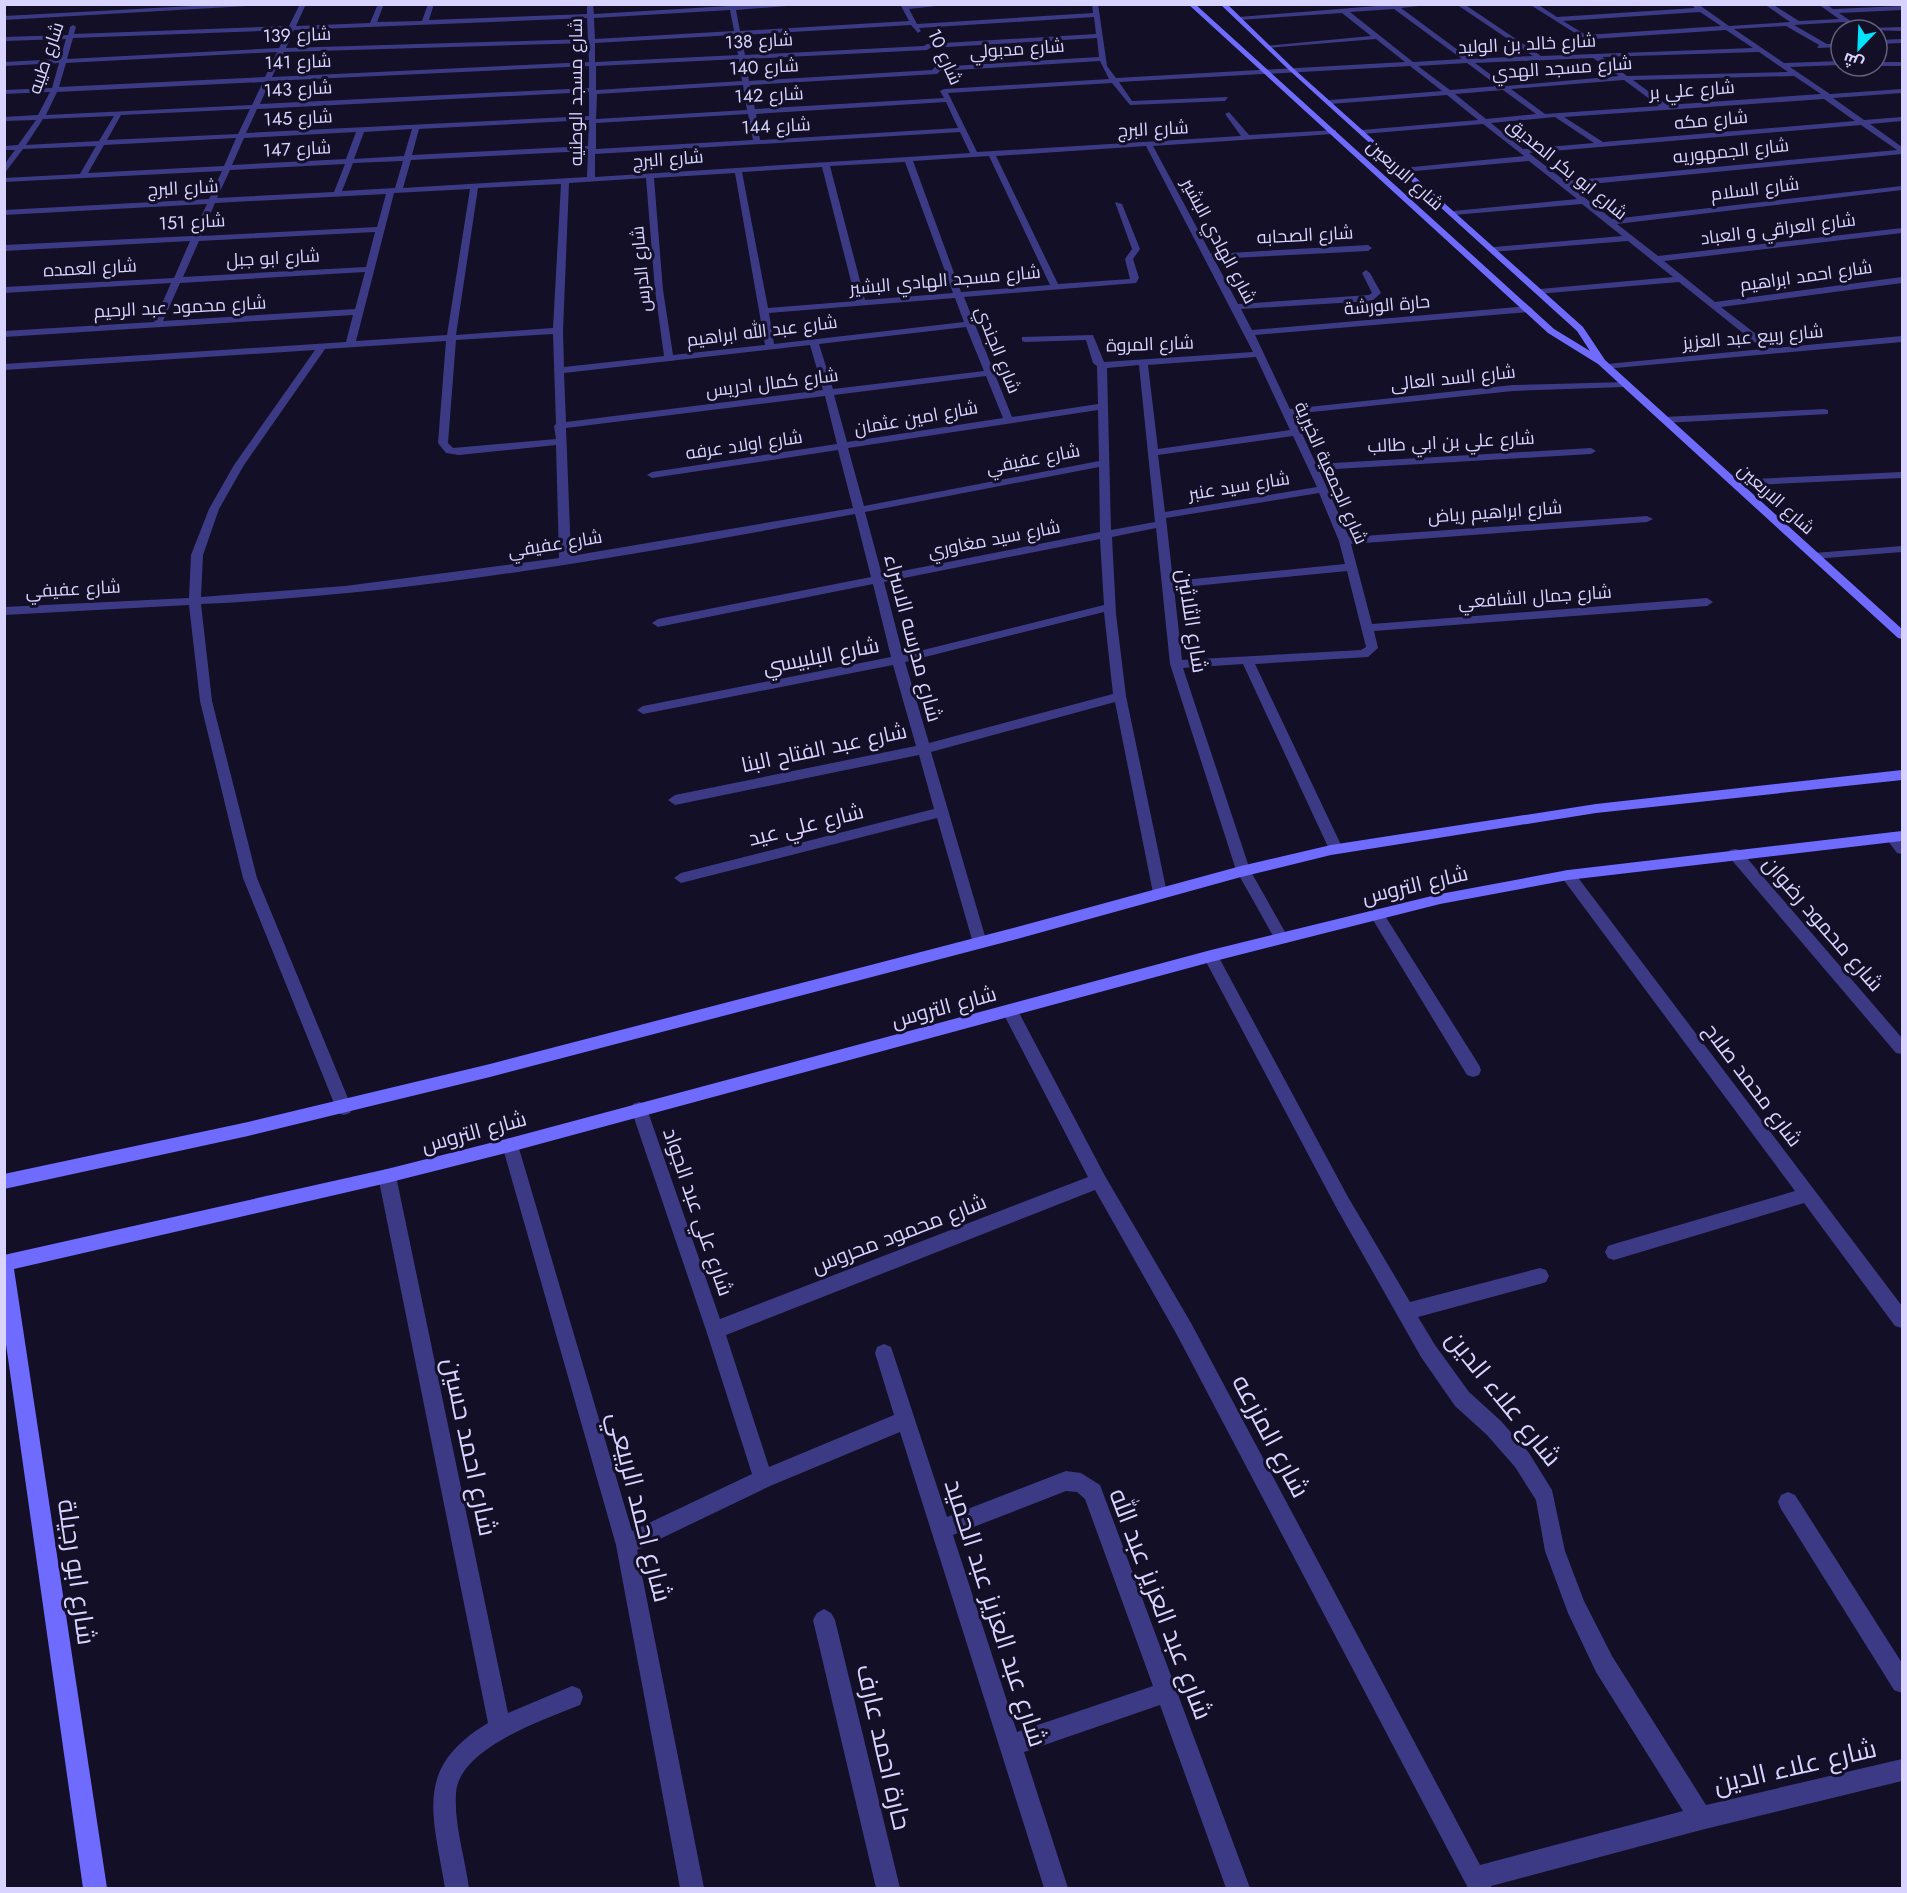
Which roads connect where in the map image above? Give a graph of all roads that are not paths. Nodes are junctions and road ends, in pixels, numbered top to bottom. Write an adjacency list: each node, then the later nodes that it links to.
1 (75, 4): 28 (street, شارع طيبه)
2 (277, 4): 21 (street)
3 (303, 4): 44 (street)
4 (381, 4): 41 (street)
5 (431, 4): 38 (street)
6 (590, 4): 32 (street, شارع مسجد الوطنيه)
7 (809, 4): 18 (street)
8 (952, 4): 19 (street)
9 (1095, 4): 30 (street)
10 (1191, 4): 76 (street, شارع الاربعين)
11 (1223, 4): 35 (street, شارع الاربعين)
12 (1434, 4): 20 (street)
13 (1459, 4): 65 (street)
14 (1532, 4): 36 (street)
15 (1693, 4): 25 (street)
16 (1767, 4): 39 (street)
17 (1821, 4): 27 (street)
18 (732, 6): 32 (street); 47 (street)
19 (904, 6): 43 (street, شارع 10)
20 (1399, 6): 22 (street); 68 (street)
21 (195, 7): 28 (street); 31 (street)
22 (1364, 7): 26 (street)
23 (1902, 8): 27 (street)
24 (1620, 9): 29 (street)
25 (1702, 10): 29 (street); 45 (street)
26 (1344, 11): 35 (street); 50 (street, شارع ابو بكر الصديق)
27 (1832, 11): 34 (street)
28 (74, 14): 33 (street); 48 (street, شارع طيبه)
29 (1627, 14): 36 (street)
30 (1096, 15): 43 (street, شارع 139); 49 (street)
31 (189, 16)
32 (591, 16): 38 (street); 54 (street, شارع مسجد الوطنيه)
33 (4, 18)
34 (1843, 18)
35 (1239, 19): 55 (street, شارع الاربعين)
36 (1557, 19): 51 (street)
37 (1829, 21): 39 (street)
38 (425, 22): 41 (street)
39 (1797, 23): 42 (street)
40 (184, 24): 46 (street)
41 (374, 24): 44 (street)
42 (1787, 24): 45 (street); 56 (street)
43 (914, 25): 47 (street, شارع 139); 57 (street, شارع 10)
44 (294, 27): 46 (street); 59 (street)
45 (1728, 28): 51 (street); 60 (street)
46 (179, 31): 48 (street); 53 (street)
47 (735, 32): 54 (street, شارع 139); 64 (street)
48 (69, 36): 52 (street); 67 (street, شارع طيبه)
49 (1099, 36): 57 (street, شارع 138); 66 (street)
50 (1378, 37): 55 (street); 73 (street, شارع ابو بكر الصديق)
51 (1586, 37): 61 (street)
52 (4, 39)
53 (174, 40)
54 (591, 40): 59 (street, شارع 139); 71 (street, شارع مسجد الوطنيه)
55 (1268, 46): 74 (street, شارع الاربعين)
56 (1829, 46)
57 (927, 47): 64 (street, شارع 138); 75 (street, شارع 10)
58 (169, 48): 63 (street)
59 (283, 50): 63 (street, شارع 139); 79 (street)
60 (1763, 50): 61 (street, شارع خالد بن الوليد); 72 (street)
61 (1612, 54): 62 (street, شارع خالد بن الوليد)
62 (1594, 55): 65 (street, شارع خالد بن الوليد); 80 (street)
63 (164, 56): 67 (street, شارع 139)
64 (740, 57): 71 (street, شارع 138); 83 (street)
65 (1539, 57): 68 (street, شارع خالد بن الوليد)
66 (1101, 59): 75 (street, شارع مدبولي); 81 (street)
67 (62, 61): 70 (street, شارع 139); 86 (street, شارع طيبه)
68 (1468, 61): 73 (street, شارع خالد بن الوليد); 85 (street)
69 (1829, 63): 72 (street)
70 (4, 64)
71 (592, 65): 77 (street, شارع 141); 87 (street, شارع مسجد الوطنيه)
72 (1784, 65): 78 (street)
73 (1414, 66): 74 (street, شارع خالد بن الوليد); 91 (street, شارع ابو بكر الصديق)
74 (1292, 70): 76 (street, شارع خالد بن الوليد); 98 (street, شارع الاربعين)
75 (936, 71): 83 (street, شارع 140); 88 (street, شارع 10)
76 (1265, 71): 81 (street, شارع خالد بن الوليد); 116 (street, شارع الاربعين)
77 (359, 74): 79 (street, شارع 141); 82 (street)
78 (1796, 74): 80 (street, شارع مسجد الهدي); 94 (street)
79 (269, 78): 84 (street, شارع 141); 100 (street)
80 (1625, 78): 85 (street, شارع مسجد الهدي); 101 (street)
81 (1113, 81): 88 (street, شارع خالد بن الوليد); 95 (street)
82 (356, 83)
83 (747, 83): 87 (street, شارع 140); 102 (street)
84 (126, 85): 86 (street, شارع 141); 93 (street)
85 (1504, 87): 91 (street, شارع مسجد الهدي); 106 (street)
86 (55, 88): 89 (street, شارع 141); 107 (street, شارع طيبه)
87 (593, 91): 97 (street, شارع 143); 110 (street, شارع مسجد الوطنيه)
88 (944, 91): 96 (street, شارع 10)
89 (4, 92)
90 (353, 92): 97 (street)
91 (1448, 92): 98 (street, شارع مسجد الهدي); 111 (street, شارع ابو بكر الصديق)
92 (1902, 92): 94 (street, شارع علي بر)
93 (121, 94)
94 (1826, 96): 101 (street, شارع علي بر); 112 (street)
95 (1225, 99)
96 (948, 100): 102 (street, شارع 142); 115 (street, شارع 10)
97 (350, 101): 100 (street, شارع 143)
98 (1330, 102): 117 (street, شارع الاربعين)
99 (116, 104): 103 (street)
100 (255, 106): 103 (street, شارع 143); 118 (street)
101 (1665, 107): 105 (street, شارع علي بر)
102 (752, 111): 110 (street, شارع 142); 120 (street)
103 (115, 113): 107 (street, شارع 143); 121 (street)
104 (1229, 114): 119 (street)
105 (1556, 115): 106 (street, شارع علي بر); 122 (street)
106 (1543, 116): 111 (street, شارع علي بر)
107 (41, 117): 108 (street, شارع 143); 124 (street, شارع طيبه)
108 (4, 119)
109 (1902, 119): 112 (street, شارع مكه)
110 (592, 120): 113 (street, شارع 145); 126 (street, شارع مسجد الوطنيه)
111 (1483, 121): 117 (street, شارع علي بر); 127 (street, شارع ابو بكر الصديق)
112 (1862, 122): 122 (street, شارع مكه); 128 (street)
113 (416, 127): 114 (street, شارع 145); 131 (street)
114 (361, 130): 118 (street, شارع 145); 134 (street)
115 (962, 130): 120 (street, شارع 144); 130 (street, شارع 10)
116 (1333, 132): 119 (street, شارع البرج); 177 (street, شارع الاربعين)
117 (1362, 132): 138 (street, شارع الاربعين)
118 (241, 136): 121 (street, شارع 145); 136 (street)
119 (1247, 138): 123 (street, شارع البرج)
120 (757, 142): 126 (street, شارع 144)
121 (102, 143): 124 (street, شارع 145); 141 (street)
122 (1600, 144): 127 (street, شارع مكه)
123 (1149, 145): 129 (street, شارع البرج); 163 (street, شارع الهادي البشير)
124 (23, 147): 125 (street, شارع 145); 139 (street, شارع طيبه)
125 (4, 148)
126 (592, 150): 131 (street, شارع 147); 142 (street, شارع مسجد الوطنيه)
127 (1522, 151): 133 (street, شارع ابو بكر الصديق)
128 (1902, 151): 145 (street, شارع الجمهوريه)
129 (991, 153): 130 (street, شارع البرج); 170 (street)
130 (974, 154): 132 (street, شارع البرج)
131 (406, 158): 134 (street, شارع 147); 148 (street)
132 (908, 158): 135 (street, شارع البرج); 173 (street, شارع الجندي)
133 (1531, 158): 138 (street); 145 (street, شارع ابو بكر الصديق)
134 (350, 161): 136 (street, شارع 147); 149 (street)
135 (825, 163): 137 (street, شارع البرج); 174 (street)
136 (227, 168): 141 (street, شارع 147); 151 (street)
137 (738, 169): 140 (street, شارع البرج); 178 (street)
138 (1403, 170): 154 (street, شارع الاربعين)
139 (4, 172)
140 (650, 175): 142 (street, شارع البرج); 194 (street, شارع الدرس)
141 (82, 176): 143 (street, شارع 147)
142 (591, 179): 144 (street, شارع البرج)
143 (4, 180)
144 (565, 181): 146 (street, شارع البرج); 182 (street)
145 (1563, 184): 150 (street, شارع ابو بكر الصديق)
146 (474, 186): 148 (street, شارع البرج); 185 (street)
147 (1902, 188): 155 (street, شارع السلام)
148 (394, 191): 149 (street, شارع البرج); 156 (street)
149 (337, 195): 151 (street, شارع البرج)
150 (1584, 201): 154 (street); 155 (street, شارع ابو بكر الصديق)
151 (212, 202): 153 (street, شارع البرج); 158 (street)
152 (1118, 204): 170 (street, شارع مسجد الهادي البشير)
153 (4, 213)
154 (1453, 213): 162 (street, شارع الاربعين)
155 (1611, 222): 159 (street, شارع ابو بكر الصديق)
156 (381, 229): 158 (street, شارع 151); 165 (street)
157 (1902, 230): 164 (street, شارع العراقي و العباد)
158 (195, 238): 160 (street, شارع 151); 168 (street)
159 (1630, 238): 162 (street); 164 (street, شارع ابو بكر الصديق)
160 (4, 248)
161 (1368, 248): 163 (street, شارع الصحابه)
162 (1494, 250): 172 (street, شارع الاربعين)
163 (1208, 256): 176 (street, شارع الهادي البشير)
164 (1656, 260): 167 (street, شارع ابو بكر الصديق)
165 (370, 269): 168 (street, شارع ابو جبل); 179 (street)
166 (1365, 273): 176 (street)
167 (1680, 279): 172 (street); 175 (street, شارع ابو بكر الصديق)
168 (178, 280): 171 (street, شارع العمده); 181 (street)
169 (1902, 280): 175 (street, شارع احمد ابراهيم)
170 (1055, 287): 173 (street, شارع مسجد الهادي البشير)
171 (4, 290)
172 (1540, 292): 197 (street, شارع الاربعين)
173 (958, 295): 174 (street, شارع مسجد الهادي البشير); 180 (street, شارع الجندي)
174 (861, 303): 178 (street, شارع مسجد الهادي البشير)
175 (1713, 305): 192 (street, شارع ابو بكر الصديق)
176 (1235, 307): 183 (street, شارع الهادي البشير)
177 (1528, 309): 183 (street, حارة الورشة); 197 (street, شارع الاربعين)
178 (763, 311): 191 (street)
179 (358, 312): 181 (street, شارع محمود عبد الرحيم); 189 (street)
180 (970, 324): 188 (street, شارع عبد الله ابراهيم); 200 (street, شارع الجندي)
181 (157, 325): 184 (street, شارع محمود عبد الرحيم)
182 (558, 331): 185 (street); 199 (street)
183 (1249, 333): 193 (street, شارع الهادي البشير)
184 (4, 334)
185 (451, 338): 189 (street); 210 (street)
186 (1025, 339): 196 (street, شارع المروة)
187 (1902, 339): 192 (street, شارع ربيع عبد العزيز)
188 (814, 342): 191 (street, شارع عبد الله ابراهيم); 202 (street, شارع مدرسه الاسراء)
189 (350, 345): 190 (street)
190 (322, 347): 198 (street); 231 (street)
191 (770, 347): 194 (street, شارع عبد الله ابراهيم)
192 (1771, 351): 197 (street, شارع ربيع عبد العزيز)
193 (1259, 354): 195 (street, شارع المروة); 204 (street, شارع الجمعية الخيرية)
194 (669, 359): 199 (street, شارع عبد الله ابراهيم)
195 (1143, 362): 196 (street, شارع المروة); 213 (street, شارع الثلاثين)
196 (1102, 365): 203 (street)
197 (1604, 365): 201 (street, شارع الاربعين)
198 (4, 367)
199 (558, 371): 208 (street)
200 (989, 373): 202 (street, شارع كمال ادريس); 206 (street, شارع الجندي)
201 (1624, 384): 204 (street, شارع السد العالى); 207 (street, شارع الاربعين)
202 (829, 393): 208 (street, شارع كمال ادريس); 211 (street, شارع مدرسه الاسراء)
203 (1103, 406): 206 (street, شارع امين عثمان); 214 (street)
204 (1286, 412): 209 (street, شارع الجمعية الخيرية)
205 (1824, 412): 207 (street)
206 (1008, 419): 211 (street, شارع امين عثمان)
207 (1664, 420): 218 (street, شارع الاربعين)
208 (559, 426): 210 (street)
209 (1296, 432): 213 (street); 215 (street, شارع الجمعية الخيرية)
210 (560, 442): 227 (street)
211 (842, 447): 216 (street, شارع اولاد عرفه); 220 (street, شارع مدرسه الاسراء)
212 (1591, 451): 215 (street, شارع علي بن ابي طالب)
213 (1153, 453): 222 (street, شارع الثلاثين)
214 (1105, 463): 220 (street, شارع عفيفي); 223 (street)
215 (1313, 467): 219 (street, شارع الجمعية الخيرية)
216 (652, 475)
217 (1902, 475): 218 (street)
218 (1733, 483): 226 (street, شارع الاربعين)
219 (1323, 489): 222 (street, شارع سيد عنبر); 224 (street, شارع الجمعية الخيرية)
220 (859, 511): 227 (street, شارع عفيفي); 229 (street, شارع مدرسه الاسراء)
221 (1647, 519): 224 (street, شارع ابراهيم رياض)
222 (1160, 520): 223 (street, شارع سيد مغاوري); 230 (street, شارع الثلاثين)
223 (1106, 535): 229 (street, شارع سيد مغاوري); 233 (street)
224 (1345, 540): 228 (street, شارع الجمعية الخيرية)
225 (1902, 549): 226 (street)
226 (1814, 556): 237 (street, شارع الاربعين)
227 (565, 561): 231 (street, شارع عفيفي)
228 (1352, 567): 230 (street); 236 (street, شارع الجمعية الخيرية)
229 (877, 581): 235 (street, شارع سيد مغاوري); 238 (street, شارع مدرسه الاسراء)
230 (1166, 585): 240 (street, شارع الثلاثين)
231 (195, 602): 234 (street, شارع عفيفي); 261 (street)
232 (1707, 602): 236 (street, شارع جمال الشافعي)
233 (1110, 607): 238 (street, شارع البلبيسي); 241 (street)
234 (4, 611)
235 (658, 623)
236 (1367, 628): 239 (street, شارع الجمعية الخيرية)
237 (1902, 635)
238 (898, 660): 242 (street, شارع البلبيسي); 243 (street, شارع مدرسه الاسراء)
239 (1248, 661): 240 (street); 248 (street)
240 (1176, 664): 250 (street, شارع الثلاثين)
241 (1120, 696): 243 (street, شارع عبد الفتاح البنا); 253 (street)
242 (643, 710)
243 (924, 749): 245 (street, شارع عبد الفتاح البنا); 246 (street, شارع مدرسه الاسراء)
244 (1902, 775): 248 (street)
245 (675, 800)
246 (940, 812): 252 (street, شارع علي عيد); 256 (street, شارع مدرسه الاسراء)
247 (1899, 841): 249 (street, شارع التروس)
248 (1336, 849): 250 (street)
249 (1735, 855): 251 (street, شارع التروس); 259 (street, شارع محمود رضوان)
250 (1243, 870): 253 (street); 255 (street, شارع الثلاثين)
251 (1568, 875): 254 (street, شارع التروس); 267 (street, شارع محمد صلاح)
252 (681, 878)
253 (1160, 893): 256 (street)
254 (1377, 915): 255 (street, شارع التروس); 260 (street)
255 (1282, 939): 257 (street, شارع التروس)
256 (980, 943): 261 (street)
257 (1211, 957): 258 (street, شارع التروس); 271 (street, شارع علاء الدين)
258 (1010, 1011): 262 (street, شارع التروس); 265 (street, شارع المزرعه)
259 (1902, 1048)
260 (1473, 1070)
261 (344, 1108): 266 (street)
262 (639, 1108): 263 (street, شارع التروس); 273 (street, شارع علي عبد الجواد)
263 (510, 1145): 264 (street, شارع التروس); 279 (street, شارع احمد الربيعي)
264 (387, 1176): 269 (street, شارع التروس); 284 (street, شارع احمد حسين)
265 (1099, 1181): 273 (street, شارع محمود محروس); 288 (street, شارع المزرعه)
266 (4, 1182)
267 (1806, 1195): 268 (street); 272 (street, شارع محمد صلاح)
268 (1614, 1252)
269 (4, 1263): 289 (street, شارع ابو رجيلة)
270 (1540, 1276): 271 (street)
271 (1405, 1312): 287 (street, شارع علاء الدين)
272 (1902, 1320)
273 (715, 1330): 276 (street, شارع علي عبد الجواد)
274 (884, 1353): 275 (street, شارع عبد العزيز عبد الحميد)
275 (905, 1420): 276 (street); 278 (street, شارع عبد العزيز عبد الحميد)
276 (763, 1479): 279 (street)
277 (1788, 1502): 281 (street)
278 (940, 1530): 282 (street, شارع عبد العزيز عبد الله); 285 (street, شارع عبد العزيز عبد الحميد)
279 (626, 1545): 291 (street, شارع احمد الربيعي)
280 (824, 1620): 292 (street, حارة احمد عارف)
281 (1902, 1682)
282 (1167, 1692): 285 (street); 294 (street, شارع عبد العزيز عبد الله)
283 (572, 1697): 284 (street)
284 (501, 1730): 290 (street)
285 (1010, 1746): 293 (street, شارع عبد العزيز عبد الحميد)
286 (1902, 1770): 287 (street, شارع علاء الدين)
287 (1701, 1818): 288 (street, شارع علاء الدين)
288 (1478, 1883)
289 (95, 1888)
290 (457, 1888)
291 (692, 1888)
292 (888, 1888)
293 (1056, 1888)
294 (1238, 1888)

